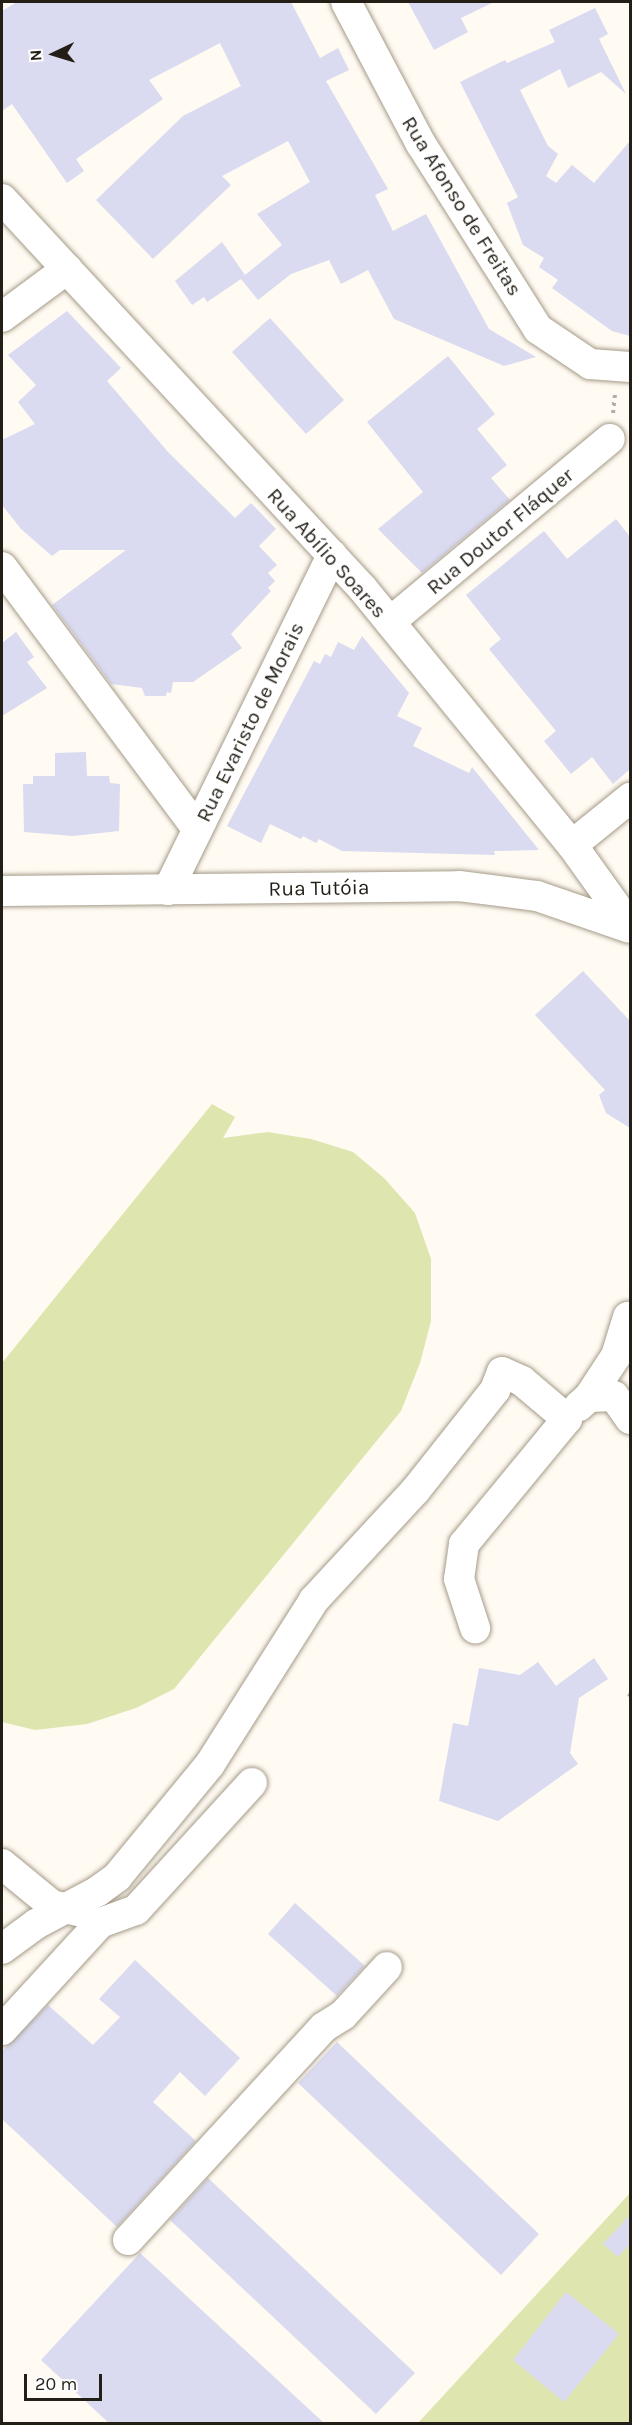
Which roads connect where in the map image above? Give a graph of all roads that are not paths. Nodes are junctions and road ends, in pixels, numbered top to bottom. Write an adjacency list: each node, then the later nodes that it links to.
1 (345, 2): 5 (street, Rua Afonso de Freitas)
2 (2, 199): 3 (street, Rua Abílio Soares)
3 (67, 268): 4 (street); 7 (street, Rua Abílio Soares)
4 (2, 317)
5 (624, 368)
6 (610, 439): 9 (street, Rua Doutor Fláquer)
7 (332, 555): 9 (street, Rua Abílio Soares); 11 (street, Rua Evaristo de Morais)
8 (2, 567): 11 (street)
9 (390, 622): 12 (street, Rua Abílio Soares)
10 (630, 798): 12 (street)
11 (197, 829): 13 (street, Rua Evaristo de Morais)
12 (572, 845): 15 (street, Rua Abílio Soares)
13 (168, 890): 14 (street, Rua Tutóia); 15 (street, Rua Tutóia)
14 (2, 891)
15 (630, 927)
16 (624, 1341): 17 (street)
17 (616, 1400): 18 (street)
18 (567, 1419): 19 (street); 22 (street)
19 (474, 1628)
20 (252, 1784): 23 (street)
21 (2, 1864): 22 (street)
22 (65, 1911): 23 (street); 24 (street)
23 (117, 1917): 26 (street)
24 (2, 1949)
25 (387, 1967): 27 (street)
26 (2, 2030)
27 (128, 2240)

